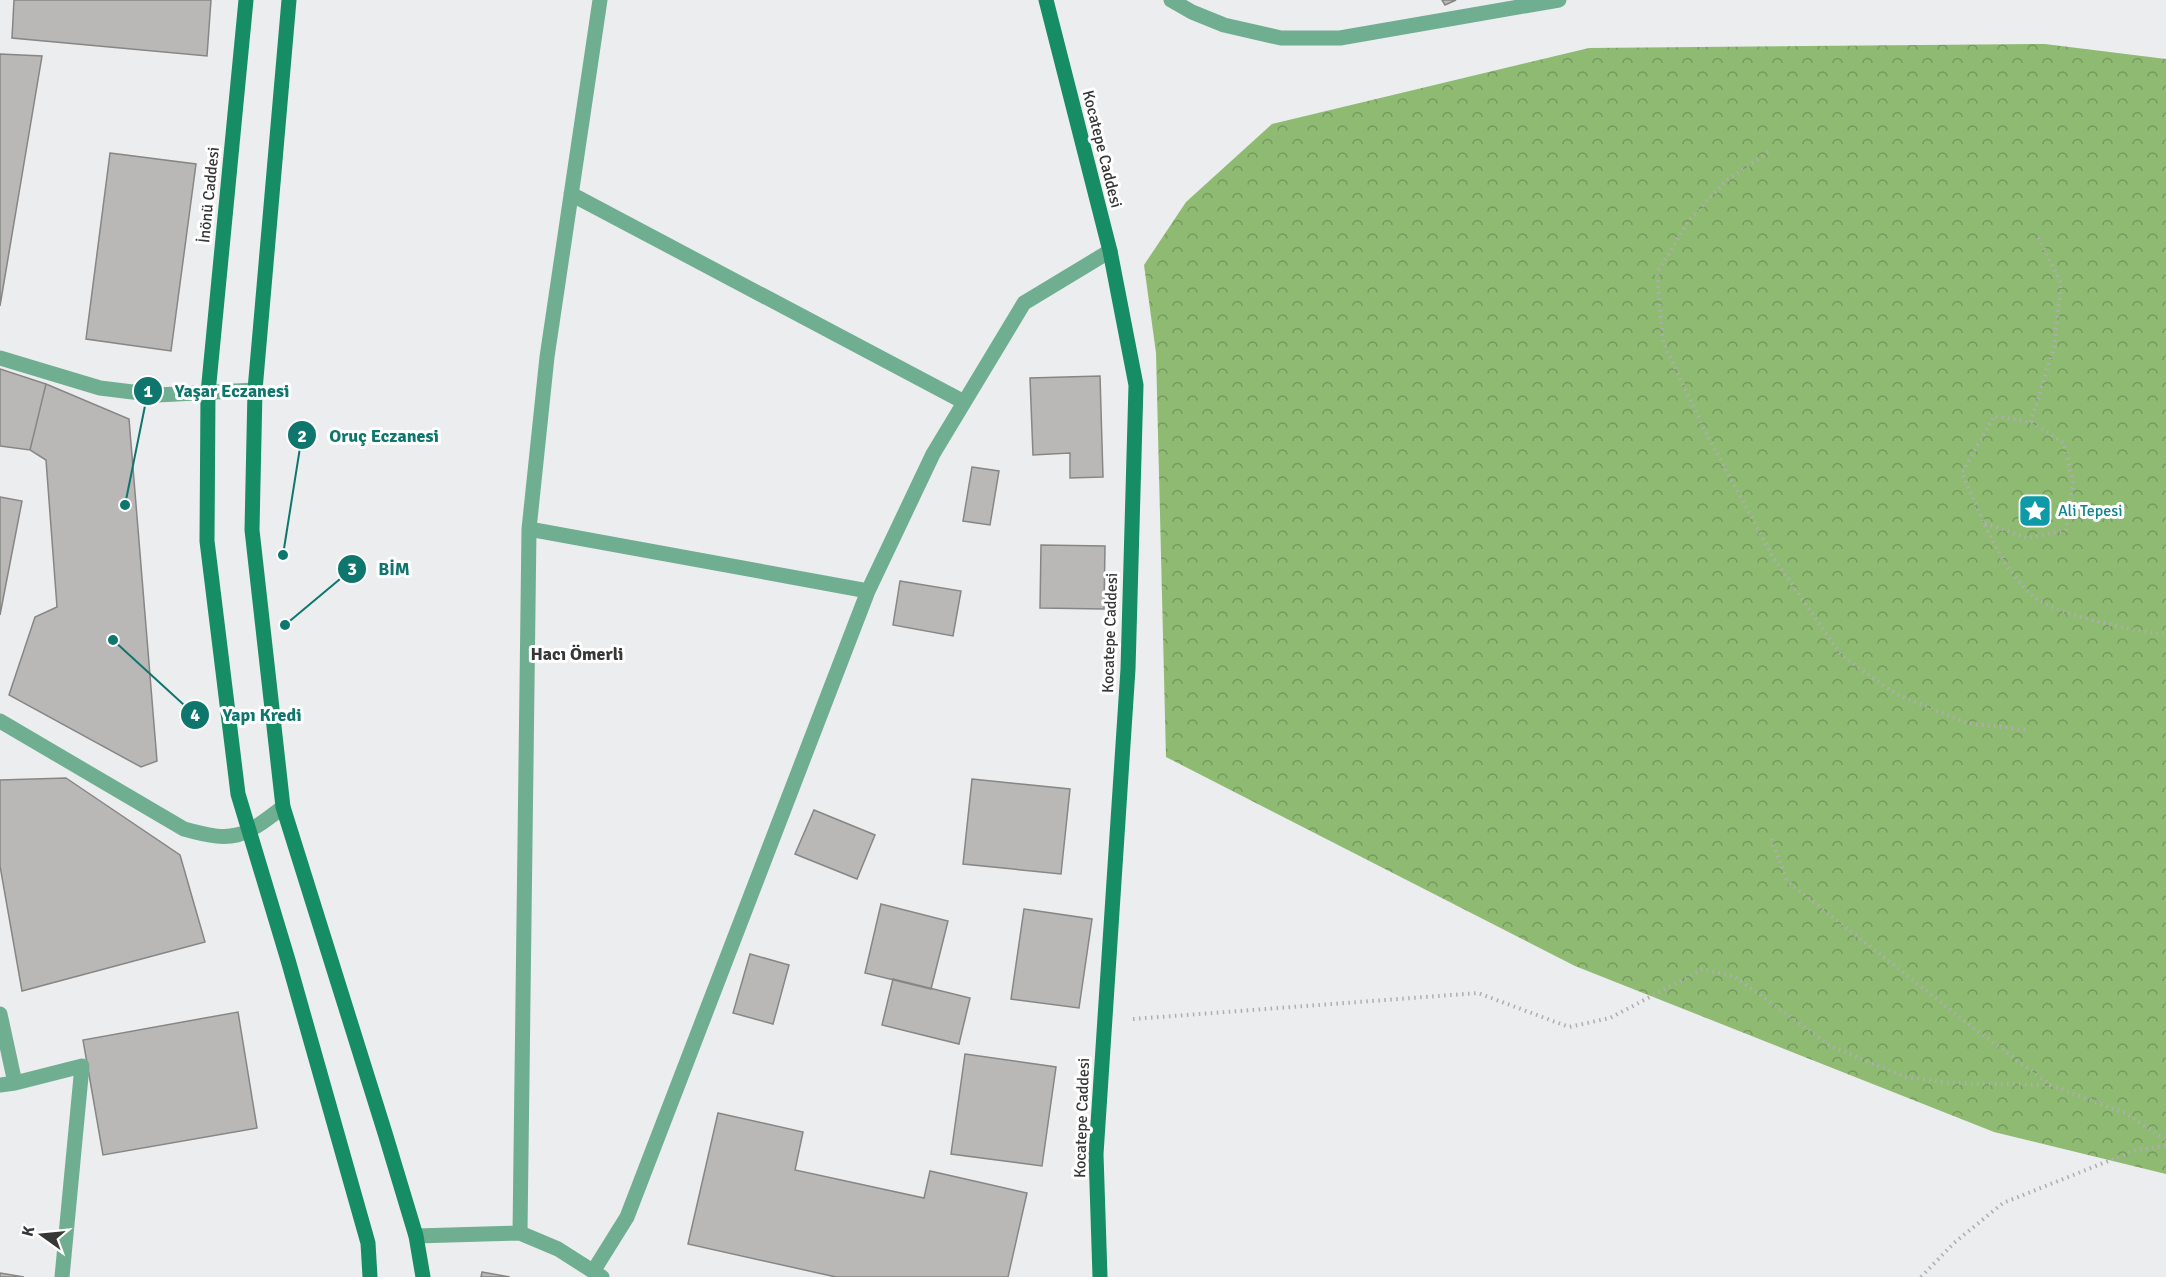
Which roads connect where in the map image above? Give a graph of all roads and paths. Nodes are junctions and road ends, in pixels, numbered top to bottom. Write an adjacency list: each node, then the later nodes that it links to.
1 (246, 0): 13 (main road, İnönü Caddesi)
2 (289, 0): 12 (main road)
3 (600, 0): 8 (street)
4 (1046, 0): 10 (main road, Kocatepe Caddesi)
5 (1171, 0): 6 (street)
6 (1558, 0)
7 (1768, 152): 21 (path)
8 (571, 194): 14 (street); 17 (street)
9 (2037, 235): 15 (path)
10 (1110, 251): 14 (street); 26 (main road, Kocatepe Caddesi)
11 (0, 358): 13 (street)
12 (255, 390): 13 (street); 22 (main road)
13 (208, 393): 23 (main road, İnönü Caddesi)
14 (964, 402): 18 (street)
15 (2031, 422): 16 (path); 16 (path)
16 (1984, 524): 19 (path)
17 (529, 529): 18 (street); 31 (street)
18 (868, 591): 33 (street)
19 (2166, 634)
20 (0, 721): 23 (street)
21 (2027, 730)
22 (283, 807): 23 (street); 32 (main road)
23 (250, 833): 35 (main road, İnönü Caddesi)
24 (1771, 839): 28 (path)
25 (0, 1014): 27 (street)
26 (1105, 1021): 28 (path); 37 (main road, Kocatepe Caddesi)
27 (8, 1084): 34 (street)
28 (2051, 1085): 29 (path)
29 (2166, 1140)
30 (2166, 1146): 38 (path)
31 (520, 1233): 32 (street); 33 (street)
32 (416, 1236): 36 (main road)
33 (598, 1274)
34 (62, 1277)
35 (370, 1277)
36 (423, 1277)
37 (1100, 1277)
38 (1921, 1277)

